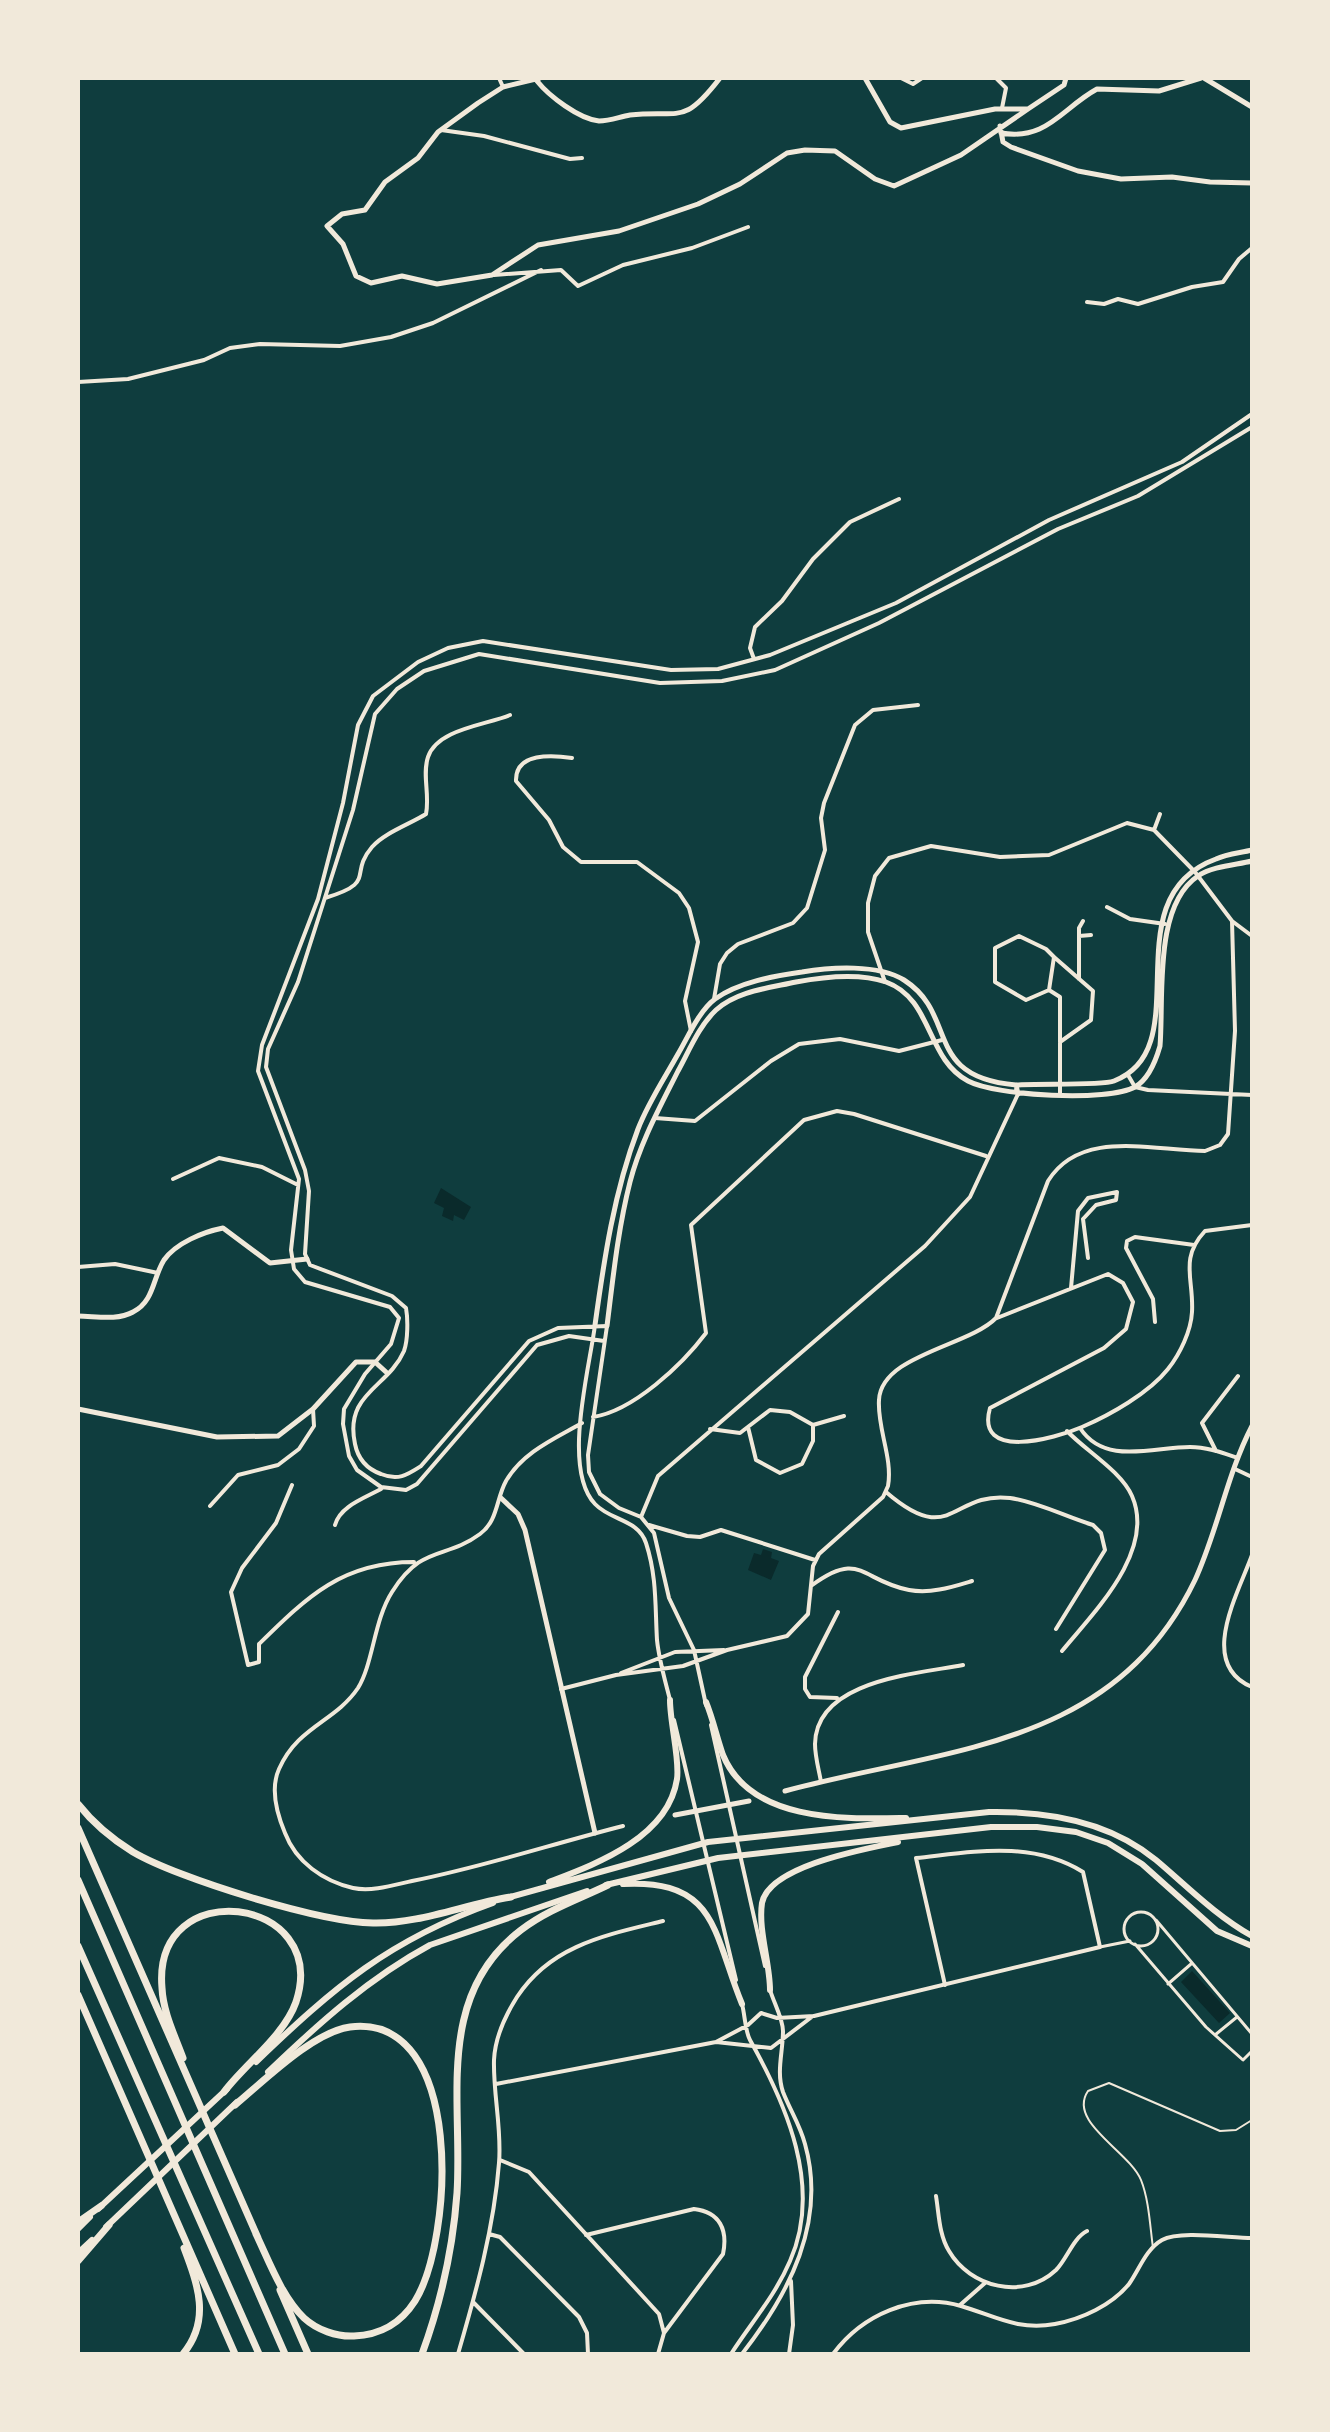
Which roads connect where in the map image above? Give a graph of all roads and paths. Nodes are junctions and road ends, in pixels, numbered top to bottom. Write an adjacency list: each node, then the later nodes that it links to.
1 (499, 78): 10 (street)
2 (720, 78): 9 (street)
3 (865, 78): 12 (street)
4 (901, 78): 5 (street)
5 (922, 78)
6 (996, 78): 12 (street)
7 (1066, 78): 13 (street)
8 (1202, 78): 11 (street); 15 (street)
9 (539, 79): 10 (street)
10 (503, 87): 14 (street)
11 (1252, 107)
12 (1002, 108): 13 (street)
13 (1028, 109): 15 (street)
14 (441, 130): 16 (street); 21 (street)
15 (1000, 130): 17 (street); 21 (street)
16 (582, 158)
17 (1252, 183)
18 (748, 227): 20 (street)
19 (1252, 248): 22 (street)
20 (541, 270): 21 (street); 23 (street)
21 (492, 275)
22 (1087, 302)
23 (78, 382)
24 (1252, 414): 27 (street)
25 (1252, 427): 36 (street)
26 (899, 499): 27 (street)
27 (754, 659): 67 (street)
28 (918, 705): 49 (street)
29 (510, 715): 36 (street)
30 (572, 758): 50 (street)
31 (1160, 814): 32 (street)
32 (1154, 830): 35 (street); 45 (street)
33 (1252, 850): 35 (street)
34 (1252, 861): 35 (street)
35 (1196, 874): 39 (street); 40 (street)
36 (325, 898): 71 (street)
37 (1107, 907): 40 (street)
38 (1083, 921): 42 (street)
39 (1232, 921): 43 (street); 62 (street)
40 (1164, 924): 56 (street); 59 (street)
41 (1091, 935): 42 (street)
42 (1079, 936): 46 (street)
43 (1252, 936)
44 (1054, 957): 46 (street); 48 (street); 48 (street)
45 (880, 972): 47 (street); 49 (street); 51 (street)
46 (1079, 979): 53 (street)
47 (885, 982): 54 (street); 55 (street)
48 (1049, 990): 53 (street)
49 (714, 999): 50 (street)
50 (691, 1031): 52 (street)
51 (942, 1040): 54 (street); 58 (street)
52 (685, 1041): 55 (street); 79 (street)
53 (1060, 1042): 57 (street)
54 (933, 1043): 60 (street); 64 (street)
55 (692, 1044): 64 (street)
56 (1128, 1075): 57 (street); 59 (street)
57 (1061, 1082): 58 (street); 61 (street)
58 (1016, 1085): 60 (street)
59 (1135, 1087): 61 (street); 62 (street)
60 (1018, 1094): 61 (street); 65 (street)
61 (1060, 1094)
62 (1233, 1094): 63 (street); 77 (street)
63 (1252, 1095)
64 (655, 1118): 80 (street)
65 (986, 1156): 89 (street); 95 (street)
66 (173, 1179): 67 (street)
67 (298, 1185): 72 (street)
68 (1252, 1225): 69 (street)
69 (1194, 1245): 78 (street); 94 (street)
70 (1088, 1258): 75 (street)
71 (307, 1259): 72 (street); 84 (street)
72 (293, 1263): 74 (street); 83 (street)
73 (78, 1267): 74 (street)
74 (158, 1273): 76 (street)
75 (1071, 1288): 77 (street); 96 (street)
76 (78, 1316)
77 (996, 1318): 103 (street)
78 (1155, 1322)
79 (595, 1325): 80 (street); 81 (street); 84 (street)
80 (607, 1326): 82 (street)
81 (593, 1340): 82 (street); 90 (street); 102 (street)
82 (604, 1341): 89 (street)
83 (375, 1362): 84 (street); 87 (street); 102 (street)
84 (386, 1372)
85 (1238, 1376): 97 (street)
86 (78, 1409): 87 (street)
87 (313, 1409): 105 (street)
88 (844, 1416): 91 (street)
89 (593, 1417): 106 (street)
90 (582, 1423): 104 (street); 109 (street)
91 (813, 1425): 93 (street); 93 (street)
92 (1252, 1426): 98 (street)
93 (748, 1427): 95 (street)
94 (1080, 1428): 96 (street); 97 (street)
95 (710, 1429): 106 (street)
96 (1067, 1431): 119 (street)
97 (1216, 1451): 98 (street)
98 (1238, 1458): 99 (street)
99 (1235, 1469): 100 (street); 130 (street)
100 (1252, 1477)
101 (292, 1485): 112 (street)
102 (384, 1487): 108 (street)
103 (886, 1492): 111 (street); 116 (street)
104 (501, 1498): 112 (street); 126 (street)
105 (210, 1506)
106 (641, 1517): 107 (street); 109 (street)
107 (647, 1524): 111 (street); 117 (street)
108 (335, 1525)
109 (642, 1533): 120 (street)
110 (1252, 1555): 125 (street)
111 (815, 1560): 114 (street)
112 (416, 1562): 138 (street)
113 (972, 1581): 114 (street)
114 (811, 1586): 118 (street)
115 (838, 1612): 127 (street)
116 (1056, 1629)
117 (694, 1650): 118 (street); 120 (street); 121 (street)
118 (727, 1650): 121 (street)
119 (1062, 1651)
120 (659, 1656): 123 (street); 124 (street)
121 (697, 1661): 123 (street); 129 (street)
122 (963, 1665): 127 (street)
123 (663, 1668): 124 (street); 128 (street)
124 (616, 1675): 126 (street)
125 (1252, 1687)
126 (561, 1689): 138 (street)
127 (839, 1698): 130 (street)
128 (670, 1700): 142 (highway); 156 (street)
129 (706, 1702): 135 (highway); 154 (street)
130 (821, 1782): 131 (street)
131 (785, 1791)
132 (749, 1801): 134 (street)
133 (78, 1804): 142 (highway)
134 (675, 1815)
135 (937, 1818): 142 (highway); 145 (highway)
136 (623, 1826): 138 (street)
137 (78, 1828): 173 (highway)
138 (595, 1833)
139 (944, 1834): 141 (highway); 149 (highway); 154 (highway)
140 (78, 1880): 197 (highway)
141 (608, 1885): 156 (highway); 170 (highway); 199 (highway)
142 (511, 1897): 169 (highway)
143 (1156, 1920): 146 (street); 147 (street); 151 (street)
144 (663, 1921): 168 (street)
145 (1252, 1936)
146 (1130, 1941): 147 (street); 150 (street)
147 (1135, 1944): 152 (street)
148 (78, 1946): 196 (highway)
149 (1252, 1946)
150 (1097, 1948): 153 (street); 153 (street)
151 (1191, 1964): 152 (street); 159 (street)
152 (1168, 1984): 163 (street)
153 (945, 1985): 158 (street)
154 (770, 1990): 160 (street)
155 (78, 1995): 171 (highway)
156 (742, 2004): 161 (street)
157 (78, 2007): 171 (highway)
158 (814, 2016): 160 (street); 164 (street)
159 (1237, 2017): 162 (street); 163 (street)
160 (777, 2018): 161 (street); 164 (street)
161 (748, 2025): 165 (street); 166 (street)
162 (1252, 2034)
163 (1215, 2035): 167 (street)
164 (782, 2036): 166 (street); 189 (street)
165 (716, 2042): 166 (street); 168 (street)
166 (754, 2045): 204 (street)
167 (1252, 2051)
168 (496, 2084): 174 (street)
169 (224, 2092): 173 (highway); 177 (highway)
170 (235, 2105): 179 (highway); 182 (highway)
171 (131, 2114): 175 (highway)
172 (1252, 2120): 186 (lane)
173 (222, 2157): 182 (highway)
174 (500, 2160): 183 (street); 184 (street)
175 (164, 2189): 194 (highway); 195 (highway)
176 (936, 2196): 190 (street)
177 (103, 2204): 178 (highway); 180 (highway)
178 (78, 2222)
179 (109, 2225): 187 (highway); 188 (highway)
180 (78, 2229)
181 (1087, 2231): 190 (street)
182 (256, 2234): 198 (highway)
183 (489, 2234): 191 (street); 202 (street)
184 (586, 2235): 193 (street); 193 (street)
185 (1252, 2238): 186 (street)
186 (1153, 2249): 192 (street)
187 (78, 2253)
188 (78, 2261)
189 (791, 2279): 205 (street); 206 (street)
190 (985, 2283): 192 (street)
191 (473, 2302): 200 (street); 201 (street)
192 (960, 2306): 207 (street)
193 (664, 2333): 203 (street)
194 (183, 2354)
195 (235, 2354)
196 (259, 2354)
197 (285, 2354)
198 (308, 2354)
199 (422, 2354)
200 (458, 2354)
201 (524, 2354)
202 (588, 2354)
203 (658, 2354)
204 (731, 2354)
205 (742, 2354)
206 (789, 2354)
207 (833, 2354)

